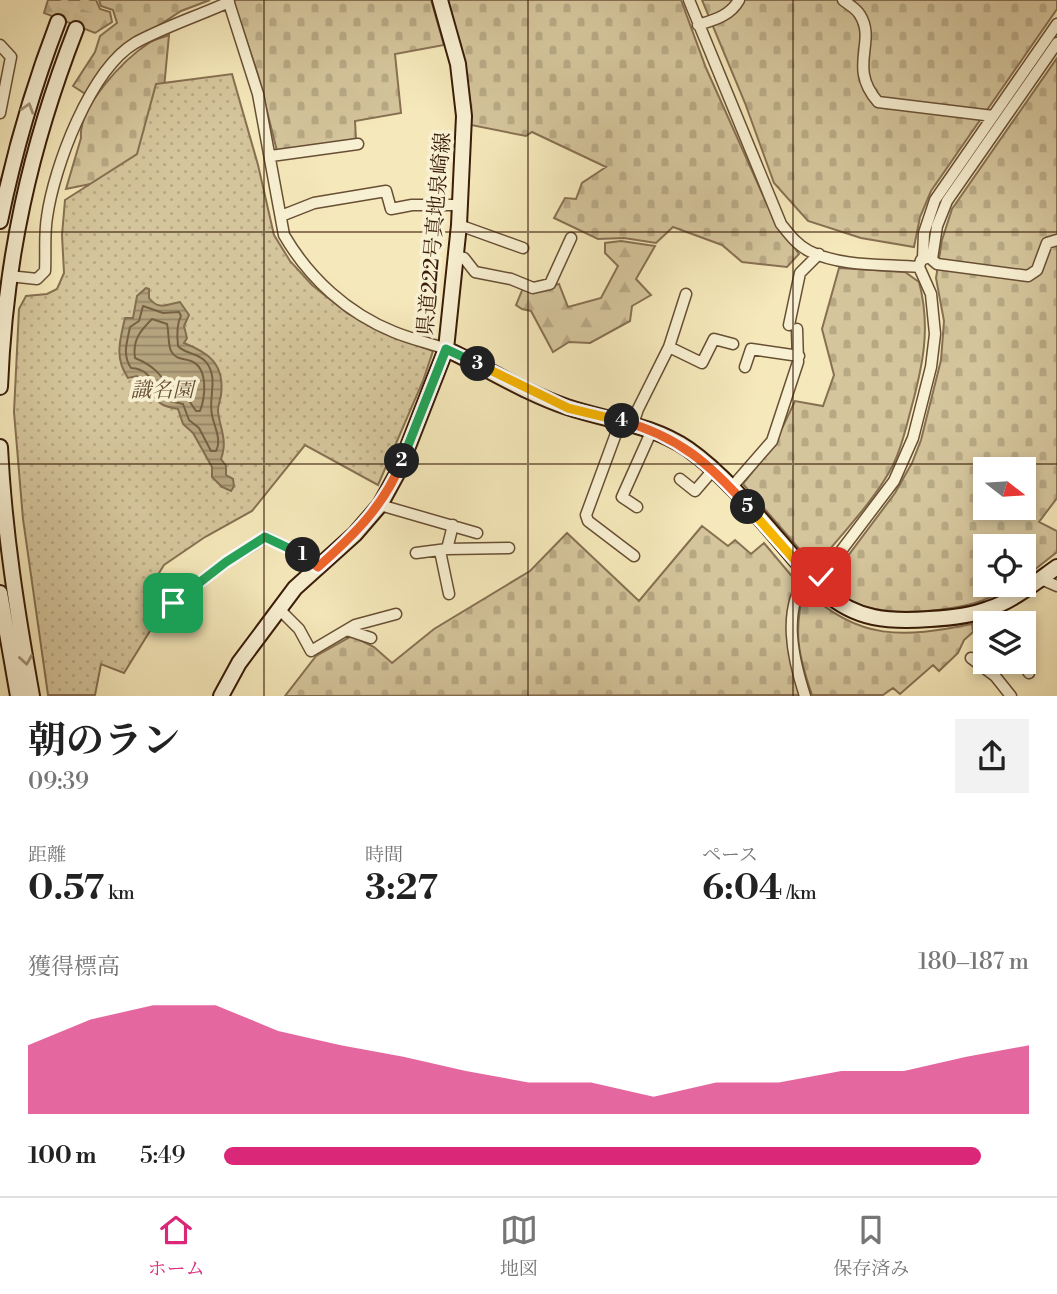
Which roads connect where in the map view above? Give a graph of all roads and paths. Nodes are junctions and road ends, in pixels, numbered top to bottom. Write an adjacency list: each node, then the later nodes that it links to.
1 (440, 0): 16 (main road, 県道222号真地泉崎線)
2 (689, 0): 8 (street)
3 (739, 0): 8 (street)
4 (843, 0): 13 (street)
5 (228, 1): 15 (street); 26 (street)
6 (58, 22): 18 (main road, one-way to 6)
7 (1057, 24): 13 (street)
8 (698, 25): 23 (street)
9 (76, 29): 26 (main road)
10 (1057, 43): 25 (street)
11 (0, 45): 12 (street)
12 (0, 113)
13 (993, 116): 25 (street)
14 (358, 144): 15 (street)
15 (271, 156): 17 (street)
16 (461, 205): 17 (street); 19 (main road, 県道222号真地泉崎線)
17 (281, 216): 30 (street)
18 (0, 221)
19 (460, 225): 22 (street); 24 (main road, 県道222号真地泉崎線)
20 (571, 237): 24 (street)
21 (1057, 240): 25 (street)
22 (523, 248)
23 (819, 254): 25 (street); 31 (street)
24 (455, 256): 30 (main road, 県道222号真地泉崎線)
25 (925, 261): 50 (street)
26 (9, 276): 33 (main road)
27 (687, 294): 29 (street)
28 (733, 344): 29 (street)
29 (669, 347): 34 (street)
30 (446, 349): 34 (main road); 40 (main road, 県道222号真地泉崎線)
31 (799, 356): 32 (street); 39 (street)
32 (745, 367)
33 (0, 387)
34 (627, 422): 35 (main road); 47 (street)
35 (652, 430): 37 (main road); 41 (street)
36 (0, 447): 63 (main road, one-way to 63)
37 (713, 470): 38 (street); 39 (main road)
38 (680, 479)
39 (731, 488): 50 (main road)
40 (380, 505): 42 (street); 48 (main road, 県道222号真地泉崎線)
41 (637, 507)
42 (453, 525): 43 (street); 45 (street)
43 (477, 533)
44 (509, 548): 45 (street)
45 (443, 550): 46 (street); 54 (street)
46 (416, 553)
47 (635, 556)
48 (318, 567): 55 (street); 56 (main road, 県道222号真地泉崎線)
49 (1057, 567): 51 (main road)
50 (812, 579): 57 (main road); 65 (street)
51 (1041, 579): 52 (street); 57 (main road)
52 (1057, 586)
53 (0, 593): 62 (main road)
54 (449, 594)
55 (173, 603)
56 (279, 609): 59 (street); 64 (main road, 県道222号真地泉崎線)
57 (989, 609)
58 (396, 614): 59 (street)
59 (347, 630): 60 (street)
60 (371, 638)
61 (971, 658): 66 (street)
62 (18, 695)
63 (32, 695)
64 (221, 695)
65 (806, 695)
66 (1011, 695)

